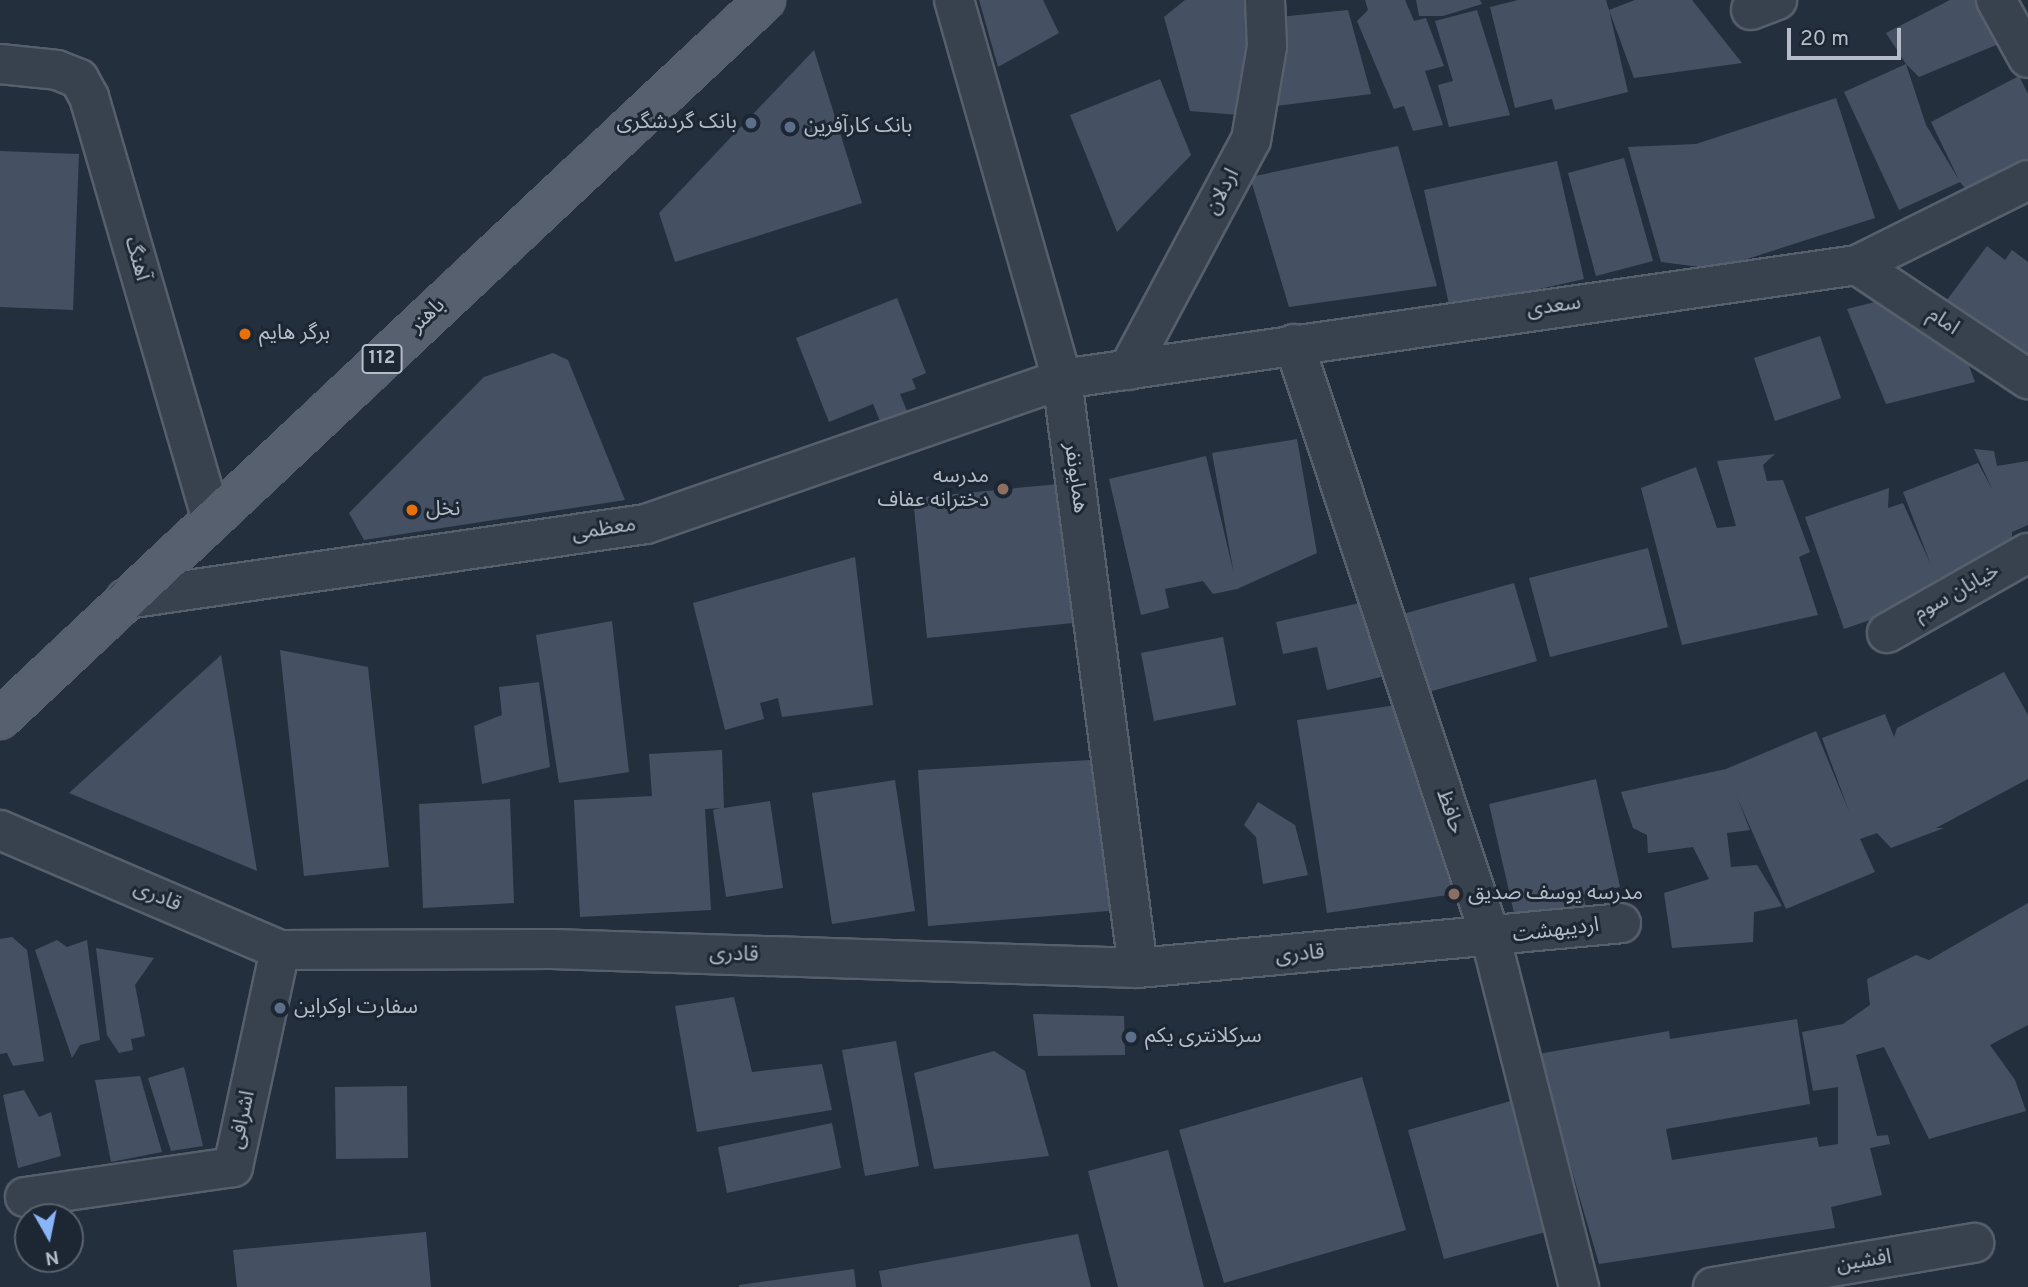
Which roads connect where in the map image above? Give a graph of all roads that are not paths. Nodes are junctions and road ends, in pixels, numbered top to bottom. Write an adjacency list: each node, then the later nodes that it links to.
1 (765, 0): 13 (main road, باهنر / 112)
2 (954, 0): 12 (street, همایونفر)
3 (1265, 0): 10 (street, اردلان)
4 (1996, 0): 5 (street)
5 (2028, 58)
6 (0, 64): 13 (street, آهنگ)
7 (2028, 180): 8 (street, سعدی)
8 (1857, 265): 9 (street, سعدی); 11 (street, امام)
9 (1294, 344): 10 (street, سعدی); 20 (street, حافظ)
10 (1128, 370): 12 (street, سعدی)
11 (2028, 379)
12 (1062, 380): 15 (street, معظمی); 22 (street, همایونفر)
13 (212, 519): 15 (main road, باهنر / 112)
14 (2028, 553): 16 (street, خیابان سوم)
15 (126, 599): 17 (main road, باهنر / 112)
16 (1887, 633)
17 (0, 719)
18 (0, 830): 21 (street, قادری)
19 (1620, 923): 20 (street, اردیبهشت)
20 (1491, 939): 22 (street, قادری); 25 (street, حافظ)
21 (280, 950): 22 (street, قادری); 23 (street, اشرافی)
22 (1138, 968)
23 (25, 1197)
24 (1974, 1243): 26 (street, افشین)
25 (1579, 1287)
26 (1713, 1287)

